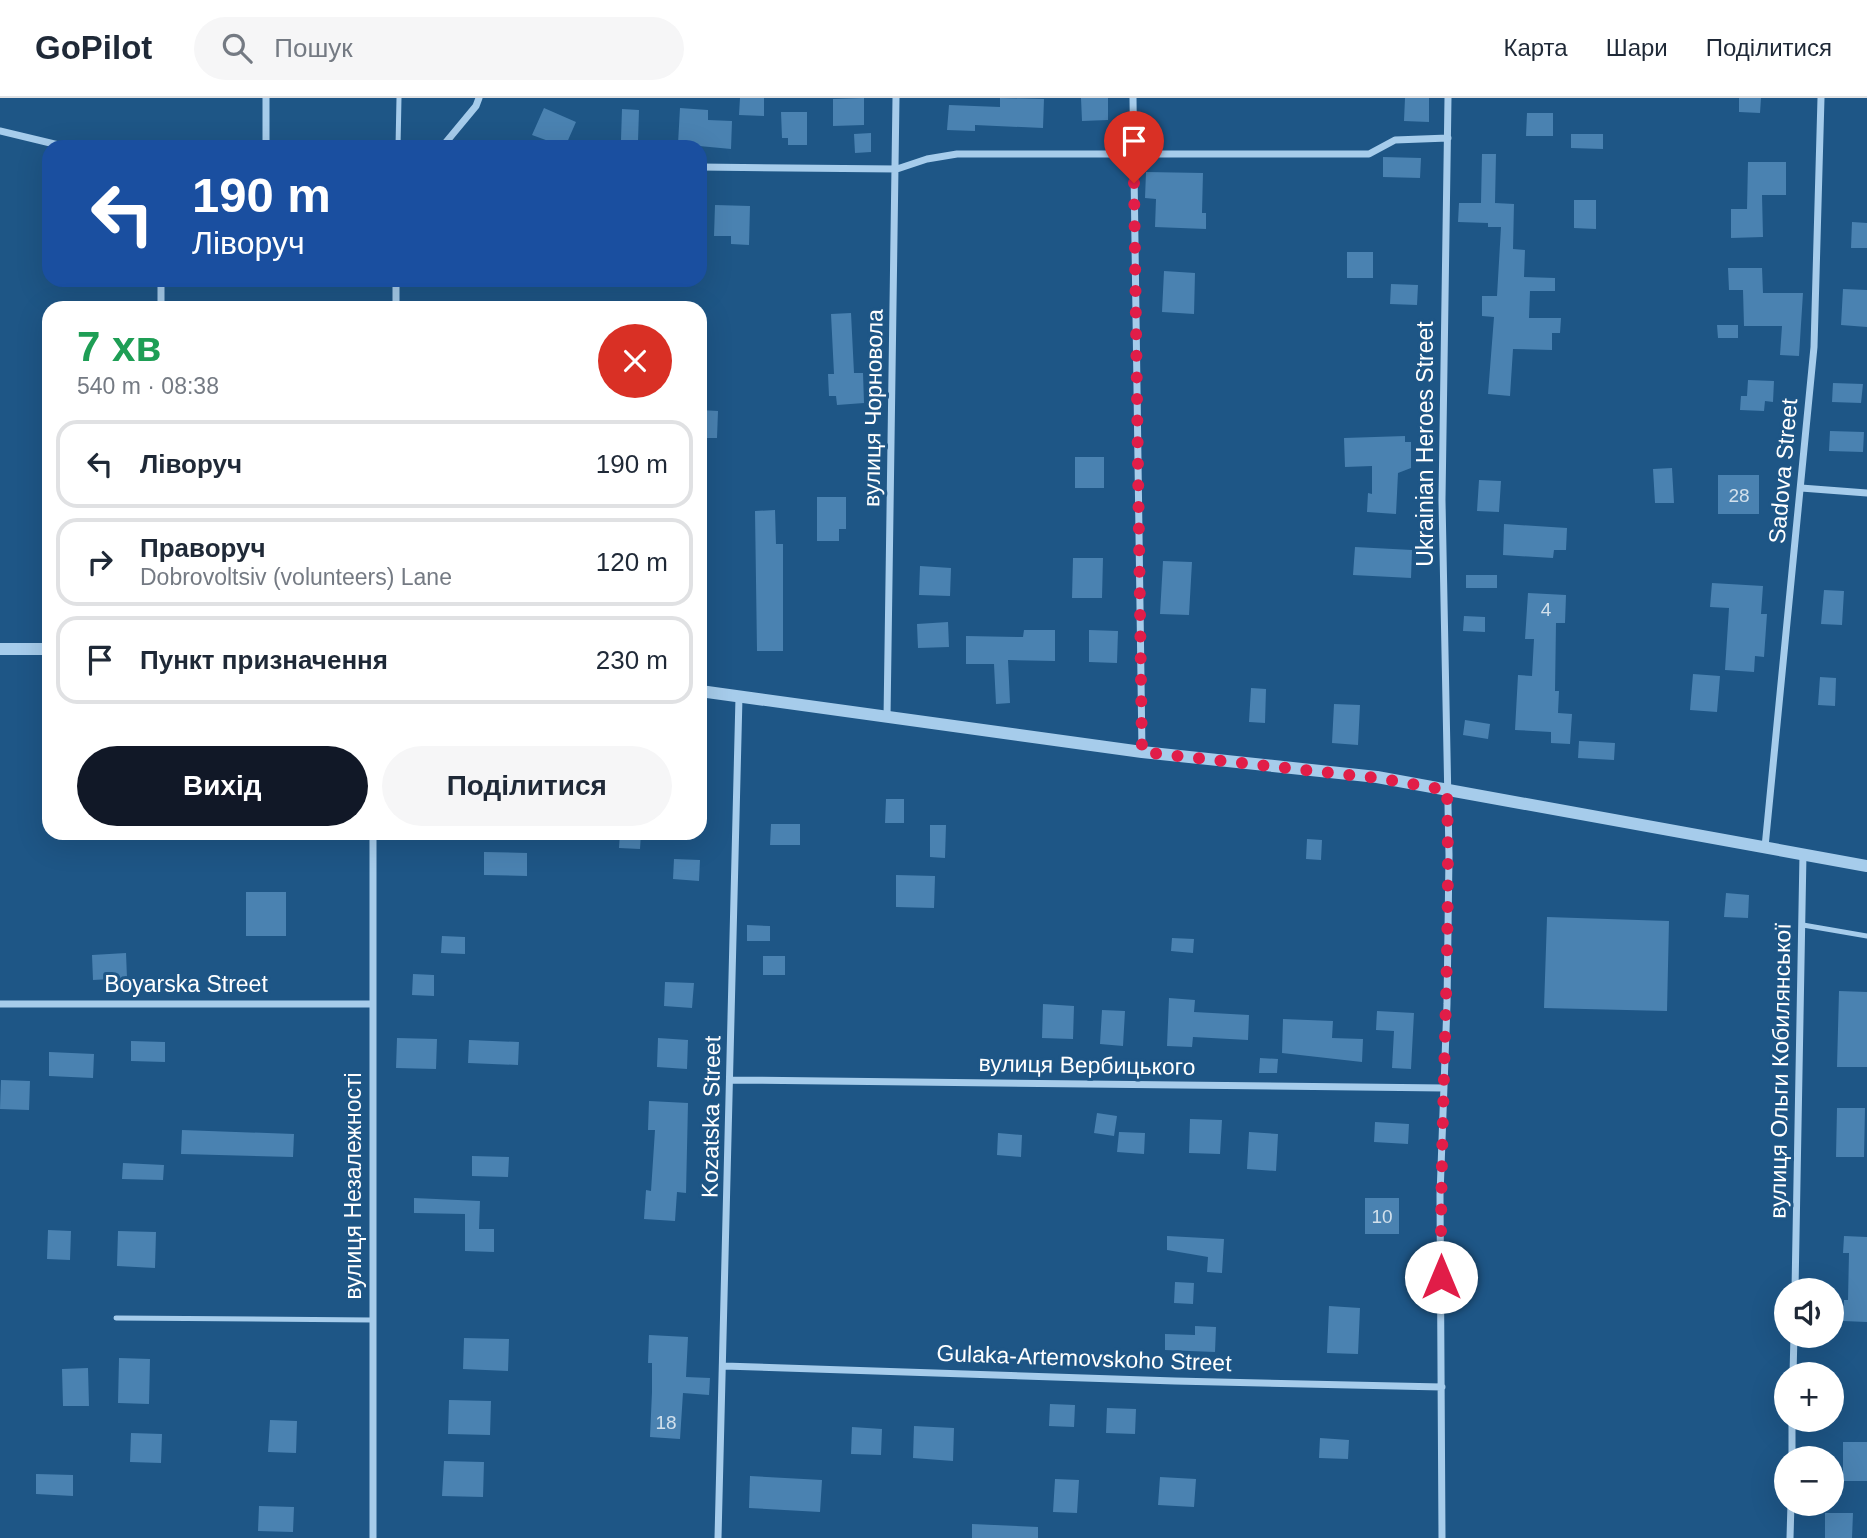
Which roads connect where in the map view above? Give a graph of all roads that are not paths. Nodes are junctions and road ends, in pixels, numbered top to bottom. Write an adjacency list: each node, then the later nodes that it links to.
1 (265, 98): 10 (street)
2 (399, 98): 11 (lane)
3 (479, 98): 12 (street)
4 (896, 98): 16 (street, вулиця Чорновола)
5 (1133, 98): 14 (street)
6 (1448, 98): 9 (street, Ukrainian Heroes Street)
7 (1821, 98): 17 (street, Sadova Street)
8 (0, 131): 13 (street)
9 (1448, 138): 14 (street); 25 (street, Ukrainian Heroes Street)
10 (266, 140)
11 (398, 140)
12 (448, 140)
13 (42, 141)
14 (1133, 156): 16 (street); 24 (street)
15 (707, 167): 16 (street)
16 (897, 169): 23 (street, вулиця Чорновола)
17 (1801, 488): 18 (street); 27 (street, Sadova Street)
18 (1867, 493)
19 (0, 649): 20 (street)
20 (42, 649)
21 (707, 692): 22 (street)
22 (739, 696): 23 (street); 34 (street, Kozatska Street)
23 (887, 718): 24 (street)
24 (1142, 752): 25 (street)
25 (1447, 790): 27 (street); 35 (street, Ukrainian Heroes Street)
26 (373, 840): 33 (street, вулиця Незалежності)
27 (1765, 847): 28 (street)
28 (1803, 854): 29 (street); 30 (street, вулиця Ольги Кобилянської)
29 (1867, 866)
30 (1803, 925): 31 (lane); 36 (street, вулиця Ольги Кобилянської)
31 (1867, 936)
32 (0, 1004): 33 (street, Boyarska Street)
33 (371, 1004): 38 (street, вулиця Незалежності)
34 (731, 1080): 35 (street, вулиця Вербицького); 39 (street, Kozatska Street)
35 (1444, 1088): 40 (street, Ukrainian Heroes Street)
36 (1795, 1278)
37 (116, 1318): 38 (lane)
38 (372, 1320): 42 (street, вулиця Незалежності)
39 (724, 1366): 40 (street, Gulaka-Artemovskoho Street); 43 (street, Kozatska Street)
40 (1441, 1387): 44 (street, Ukrainian Heroes Street)
41 (1791, 1516): 45 (street)
42 (373, 1538)
43 (718, 1538)
44 (1442, 1538)
45 (1790, 1538)

